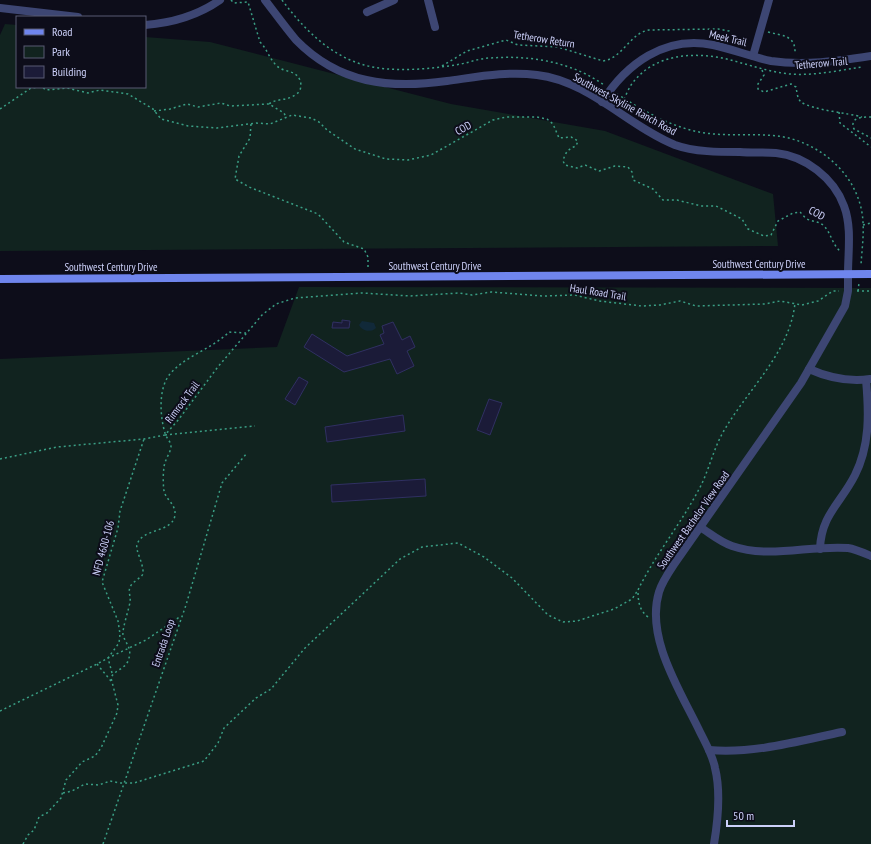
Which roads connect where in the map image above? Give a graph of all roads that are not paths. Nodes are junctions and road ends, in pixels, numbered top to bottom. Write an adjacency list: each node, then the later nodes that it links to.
1 (220, 0): 9 (street)
2 (265, 0): 13 (street, Southwest Skyline Ranch Road)
3 (394, 0): 7 (street)
4 (428, 0): 10 (street)
5 (769, 0): 11 (street)
6 (0, 8): 8 (street)
7 (367, 12)
8 (69, 16)
9 (146, 25)
10 (435, 28)
11 (753, 56): 12 (street, Meek Trail); 13 (street, Meek Trail)
12 (871, 56)
13 (602, 102): 14 (street, Southwest Skyline Ranch Road)
14 (848, 274): 15 (main road, Southwest Century Drive); 16 (main road, Southwest Century Drive); 17 (street, Southwest Bachelor View Road)
15 (871, 274)
16 (0, 279)
17 (809, 369): 18 (street); 19 (street, Southwest Bachelor View Road)
18 (868, 379): 20 (street)
19 (700, 527): 20 (street); 23 (street, Southwest Bachelor View Road)
20 (820, 549): 21 (street)
21 (871, 556)
22 (842, 732): 23 (street)
23 (709, 750): 24 (street, Southwest Bachelor View Road)
24 (714, 844)

